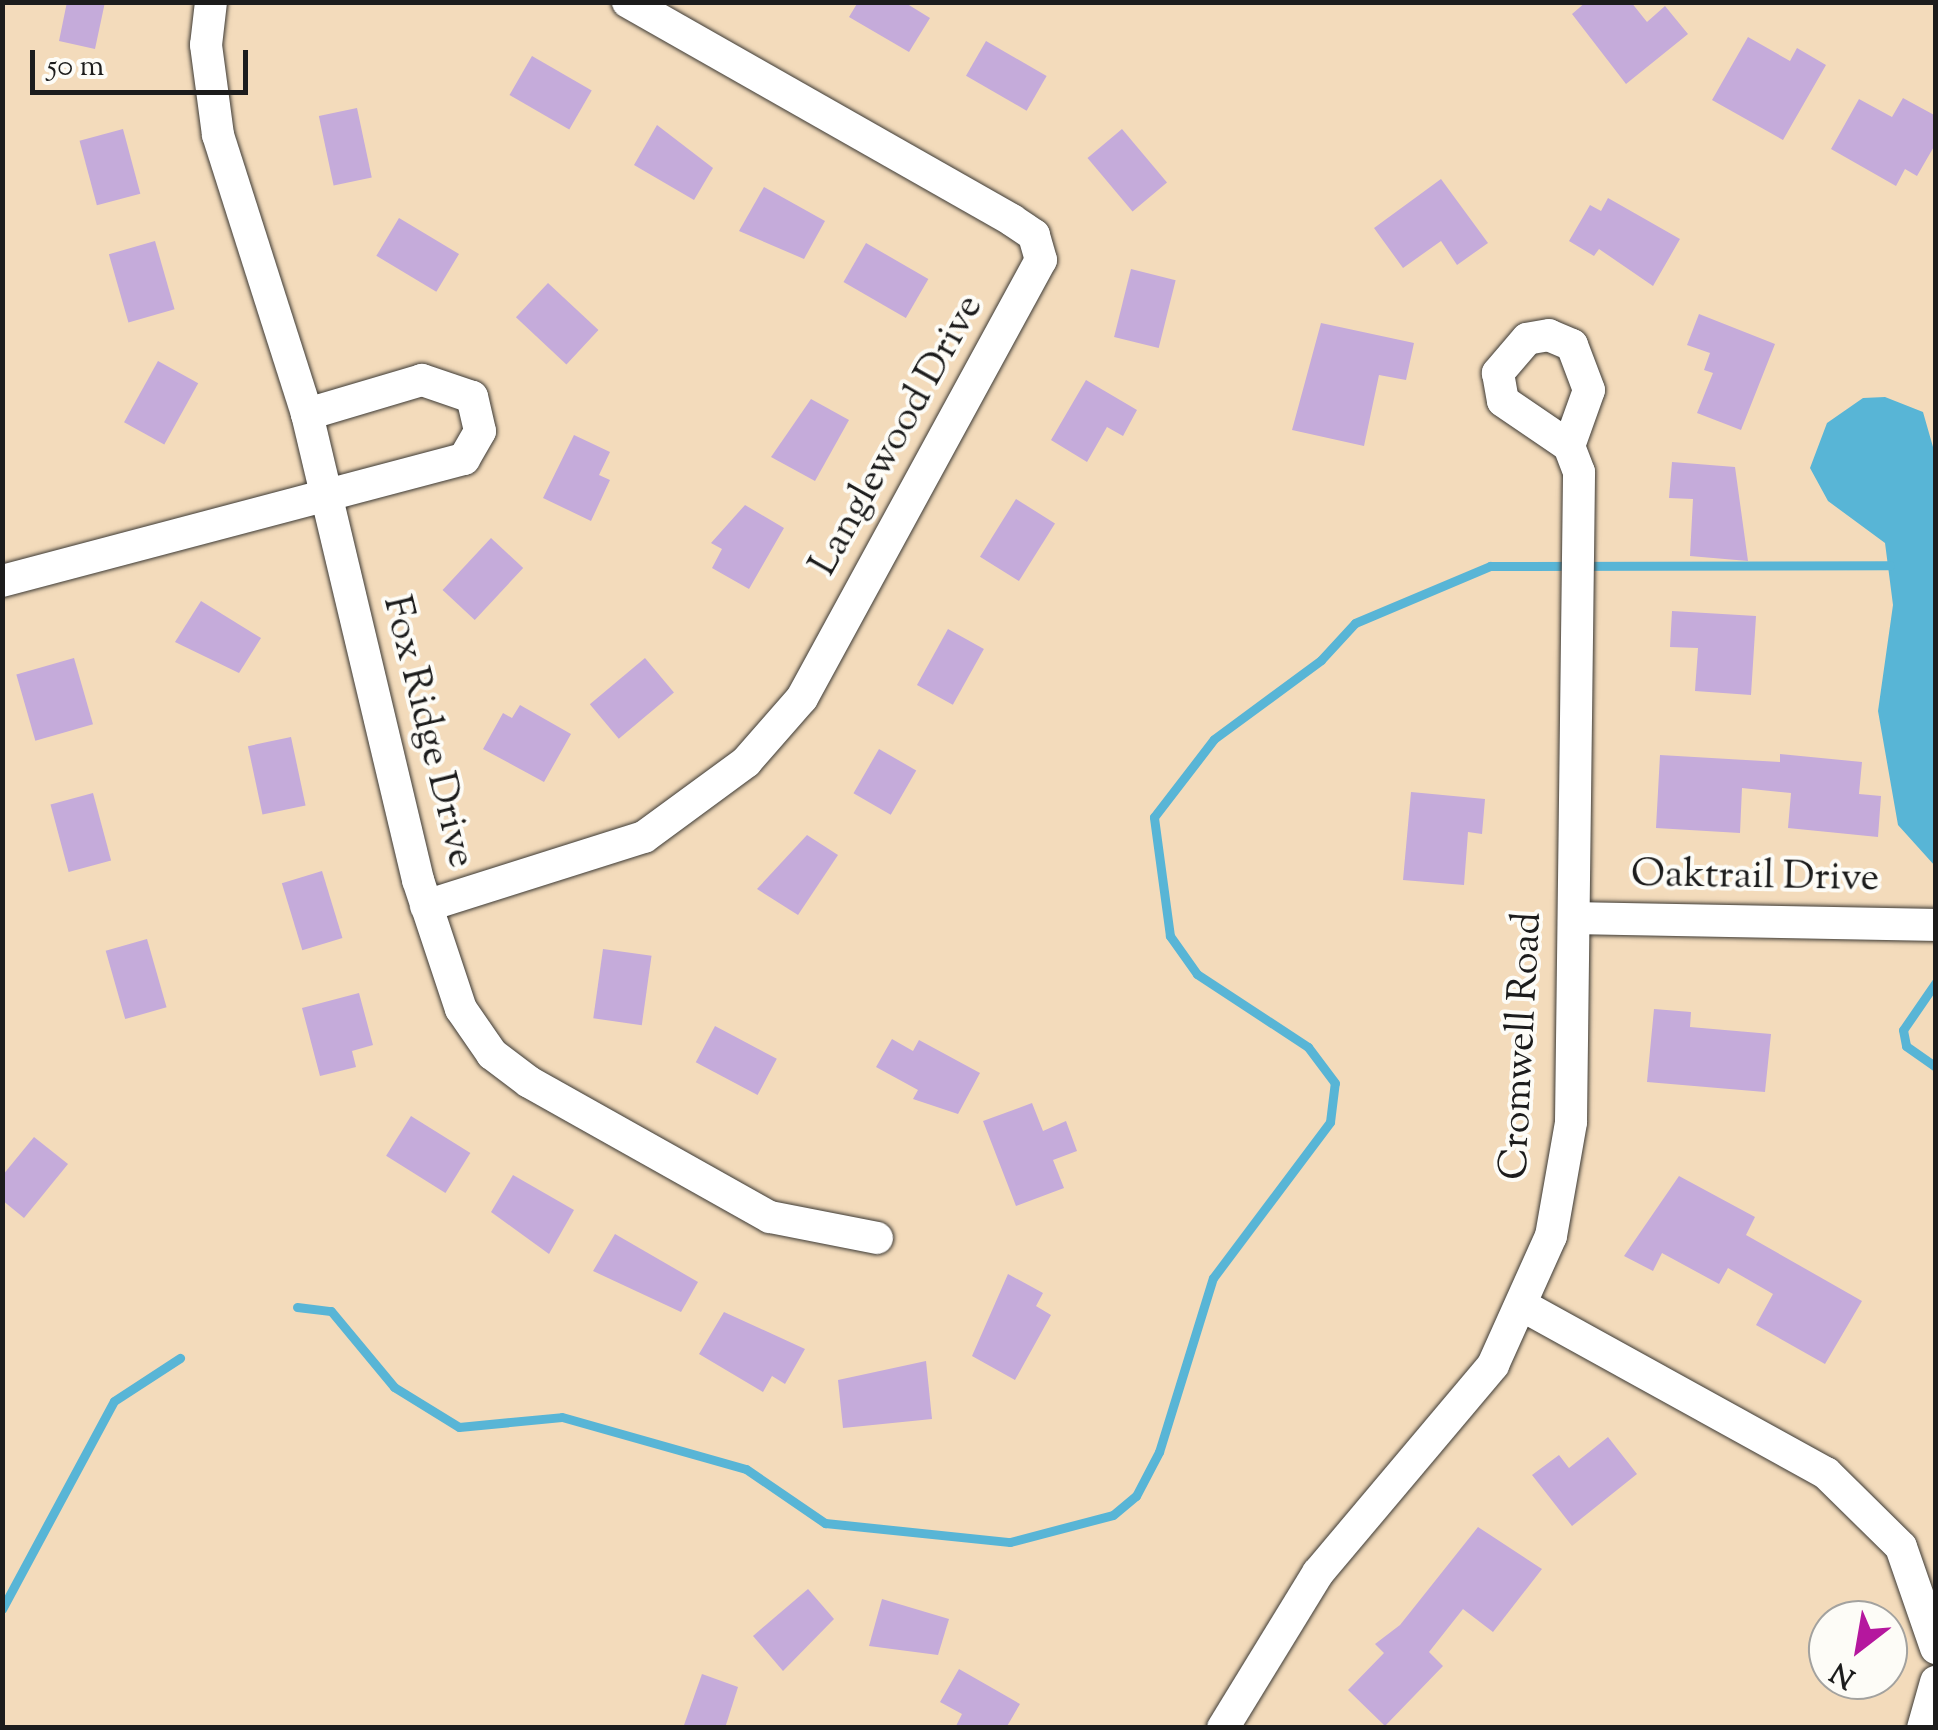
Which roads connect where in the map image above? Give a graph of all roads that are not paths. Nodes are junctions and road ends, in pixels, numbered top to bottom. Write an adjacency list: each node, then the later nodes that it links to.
1 (211, 2): 3 (street, Fox Ridge Drive)
2 (628, 2): 7 (street, Langlewood Drive)
3 (307, 414): 5 (street, Fox Ridge Drive); 5 (street)
4 (1568, 446): 8 (street, Cromwell Road)
5 (326, 502): 6 (street); 7 (street, Fox Ridge Drive)
6 (2, 581)
7 (426, 906): 10 (street, Fox Ridge Drive)
8 (1574, 918): 9 (street, Oaktrail Drive); 11 (street, Cromwell Road)
9 (1936, 925)
10 (877, 1238)
11 (1526, 1307): 12 (street); 14 (street, Cromwell Road)
12 (1936, 1648)
13 (1936, 1682): 15 (street)
14 (1224, 1728)
15 (1922, 1728)

